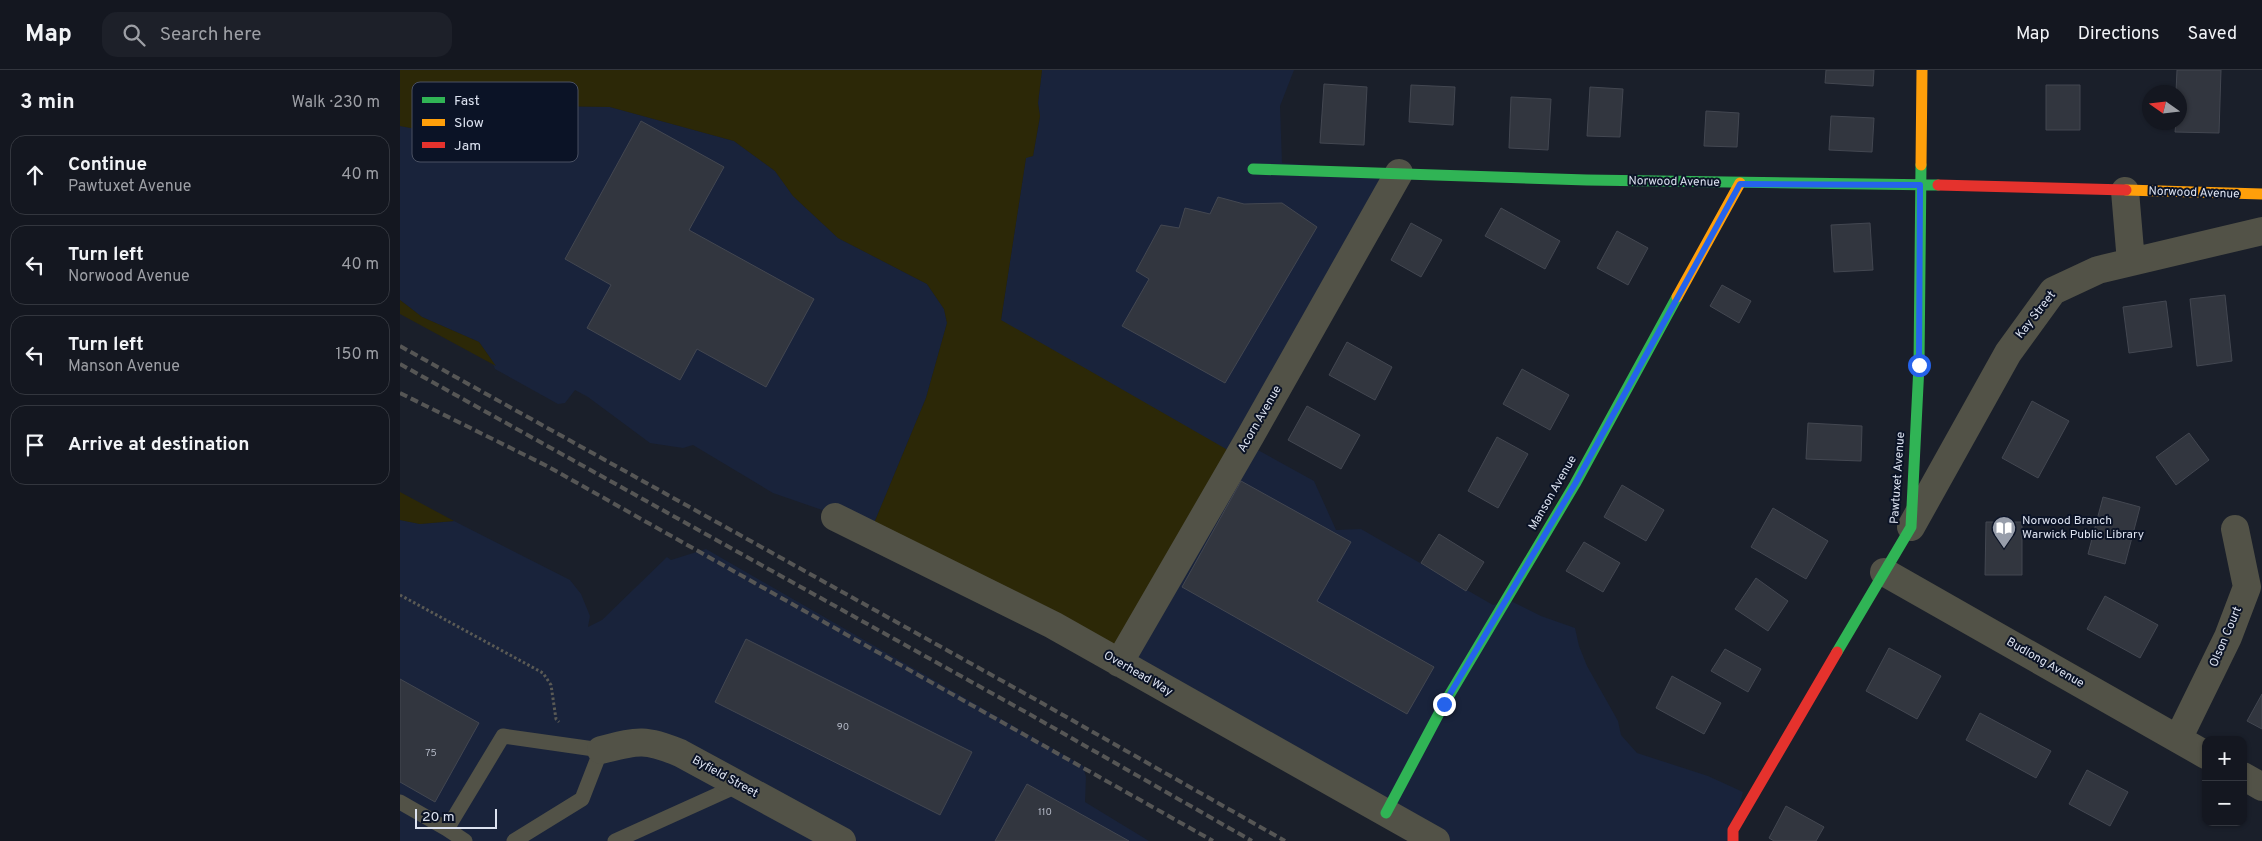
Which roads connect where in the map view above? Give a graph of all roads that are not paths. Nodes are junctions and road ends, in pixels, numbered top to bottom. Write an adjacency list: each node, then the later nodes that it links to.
1 (1922, 70): 5 (street, Pawtuxet Avenue)
2 (1253, 169): 3 (street, Norwood Avenue)
3 (1399, 174): 4 (street, Norwood Avenue); 14 (street, Acorn Avenue)
4 (1740, 184): 5 (street, Norwood Avenue); 22 (street, Manson Avenue)
5 (1920, 185): 6 (street, Norwood Avenue); 11 (street, Pawtuxet Avenue)
6 (2125, 191): 7 (street, Norwood Avenue); 9 (street)
7 (2262, 194)
8 (2262, 231): 9 (street, Kay Street)
9 (2131, 262): 11 (street, Kay Street)
10 (835, 517): 14 (street, Overhead Way)
11 (1911, 527): 13 (street, Pawtuxet Avenue)
12 (2234, 529): 15 (street, Olson Court)
13 (1884, 572): 15 (street, Budlong Avenue); 29 (street, Pawtuxet Avenue)
14 (1119, 663): 22 (street, Overhead Way)
15 (2178, 739): 17 (street, Budlong Avenue)
16 (601, 750): 19 (street, Byfield Street); 23 (lane); 25 (lane)
17 (2202, 753)
18 (2247, 778): 20 (street)
19 (739, 785): 26 (lane); 27 (street, Byfield Street)
20 (2262, 787)
21 (400, 802): 23 (lane)
22 (1386, 814): 28 (street, Overhead Way)
23 (447, 829): 24 (lane)
24 (465, 841)
25 (514, 841)
26 (615, 841)
27 (842, 841)
28 (1436, 841)
29 (1733, 841)

